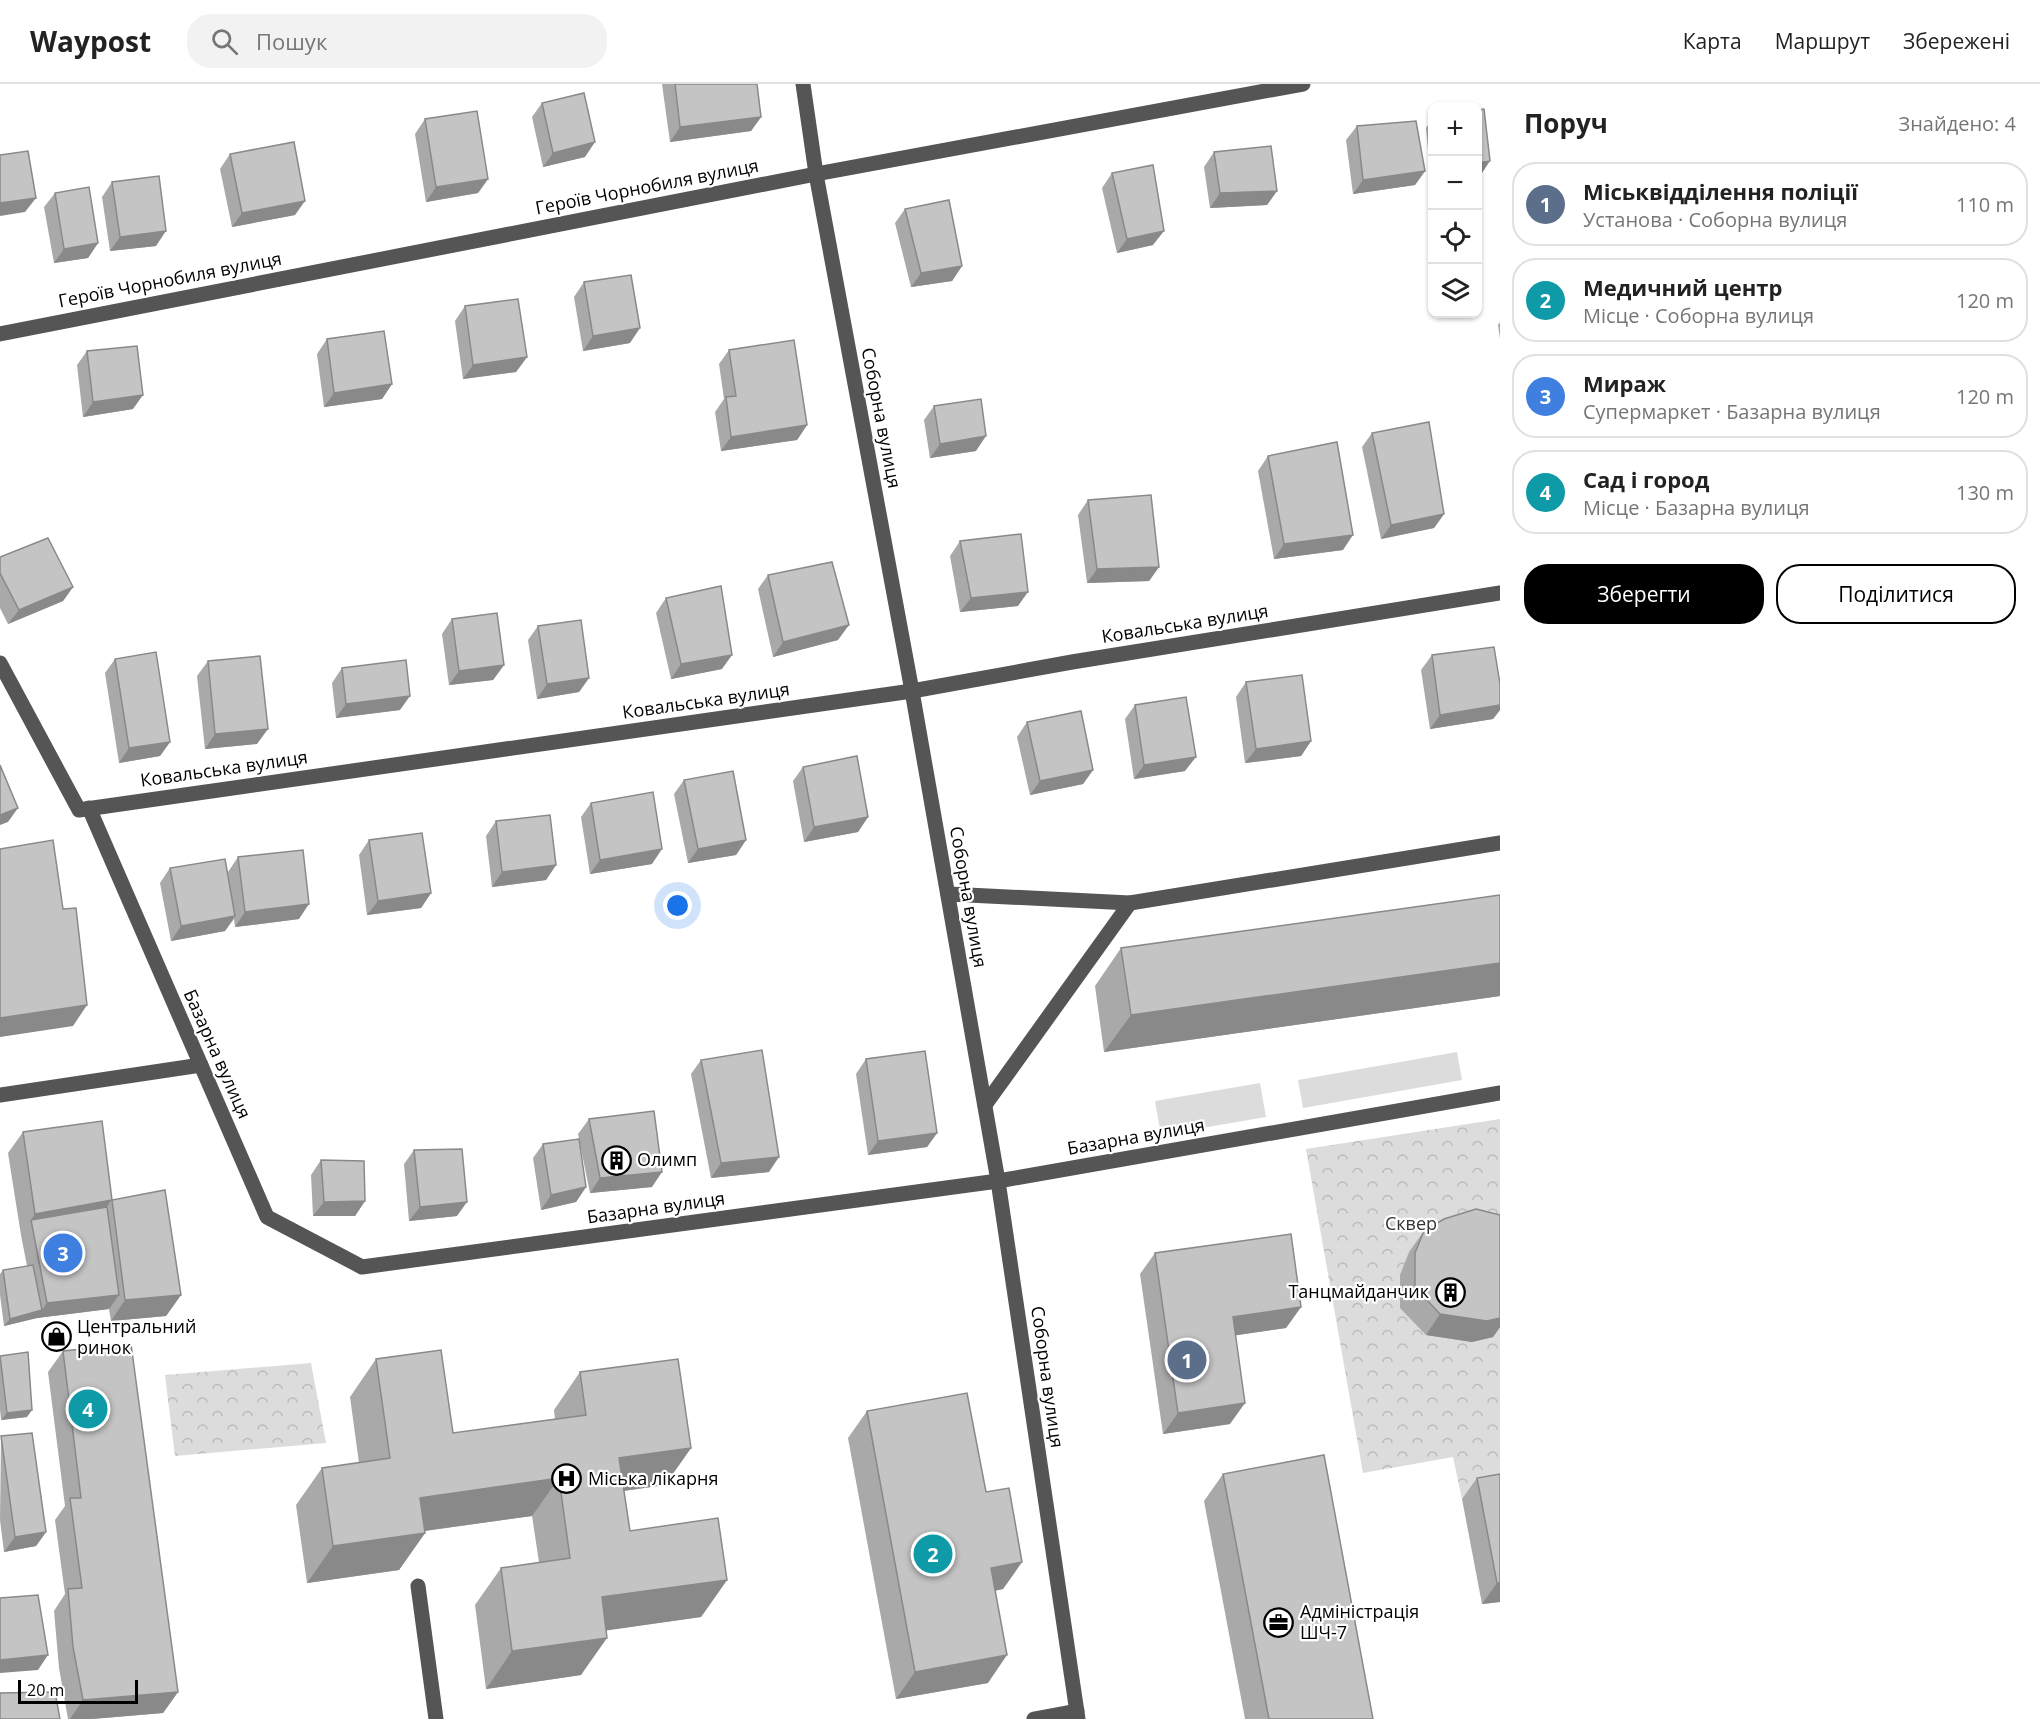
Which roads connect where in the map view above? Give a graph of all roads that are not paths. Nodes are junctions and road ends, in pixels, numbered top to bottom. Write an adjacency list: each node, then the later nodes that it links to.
1 (802, 84): 3 (street, Соборна вулиця)
2 (1303, 84): 3 (street, Героїв Чорнобиля вулиця)
3 (816, 174): 4 (street, Героїв Чорнобиля вулиця); 7 (street, Соборна вулиця)
4 (0, 334)
5 (1500, 593): 7 (street, Ковальська вулиця)
6 (0, 663): 8 (street)
7 (912, 691): 8 (street, Ковальська вулиця); 10 (street, Соборна вулиця)
8 (89, 808): 12 (street, Базарна вулиця)
9 (1500, 843): 11 (street)
10 (948, 894): 11 (street); 15 (street, Соборна вулиця)
11 (1130, 903): 15 (street)
12 (201, 1065): 14 (street); 16 (street, Базарна вулиця)
13 (1500, 1093): 16 (street, Базарна вулиця)
14 (0, 1095)
15 (985, 1105): 16 (street, Соборна вулиця)
16 (998, 1181): 18 (street, Соборна вулиця)
17 (418, 1586): 19 (street)
18 (1078, 1715): 20 (street)
19 (436, 1719)
20 (1034, 1719)

